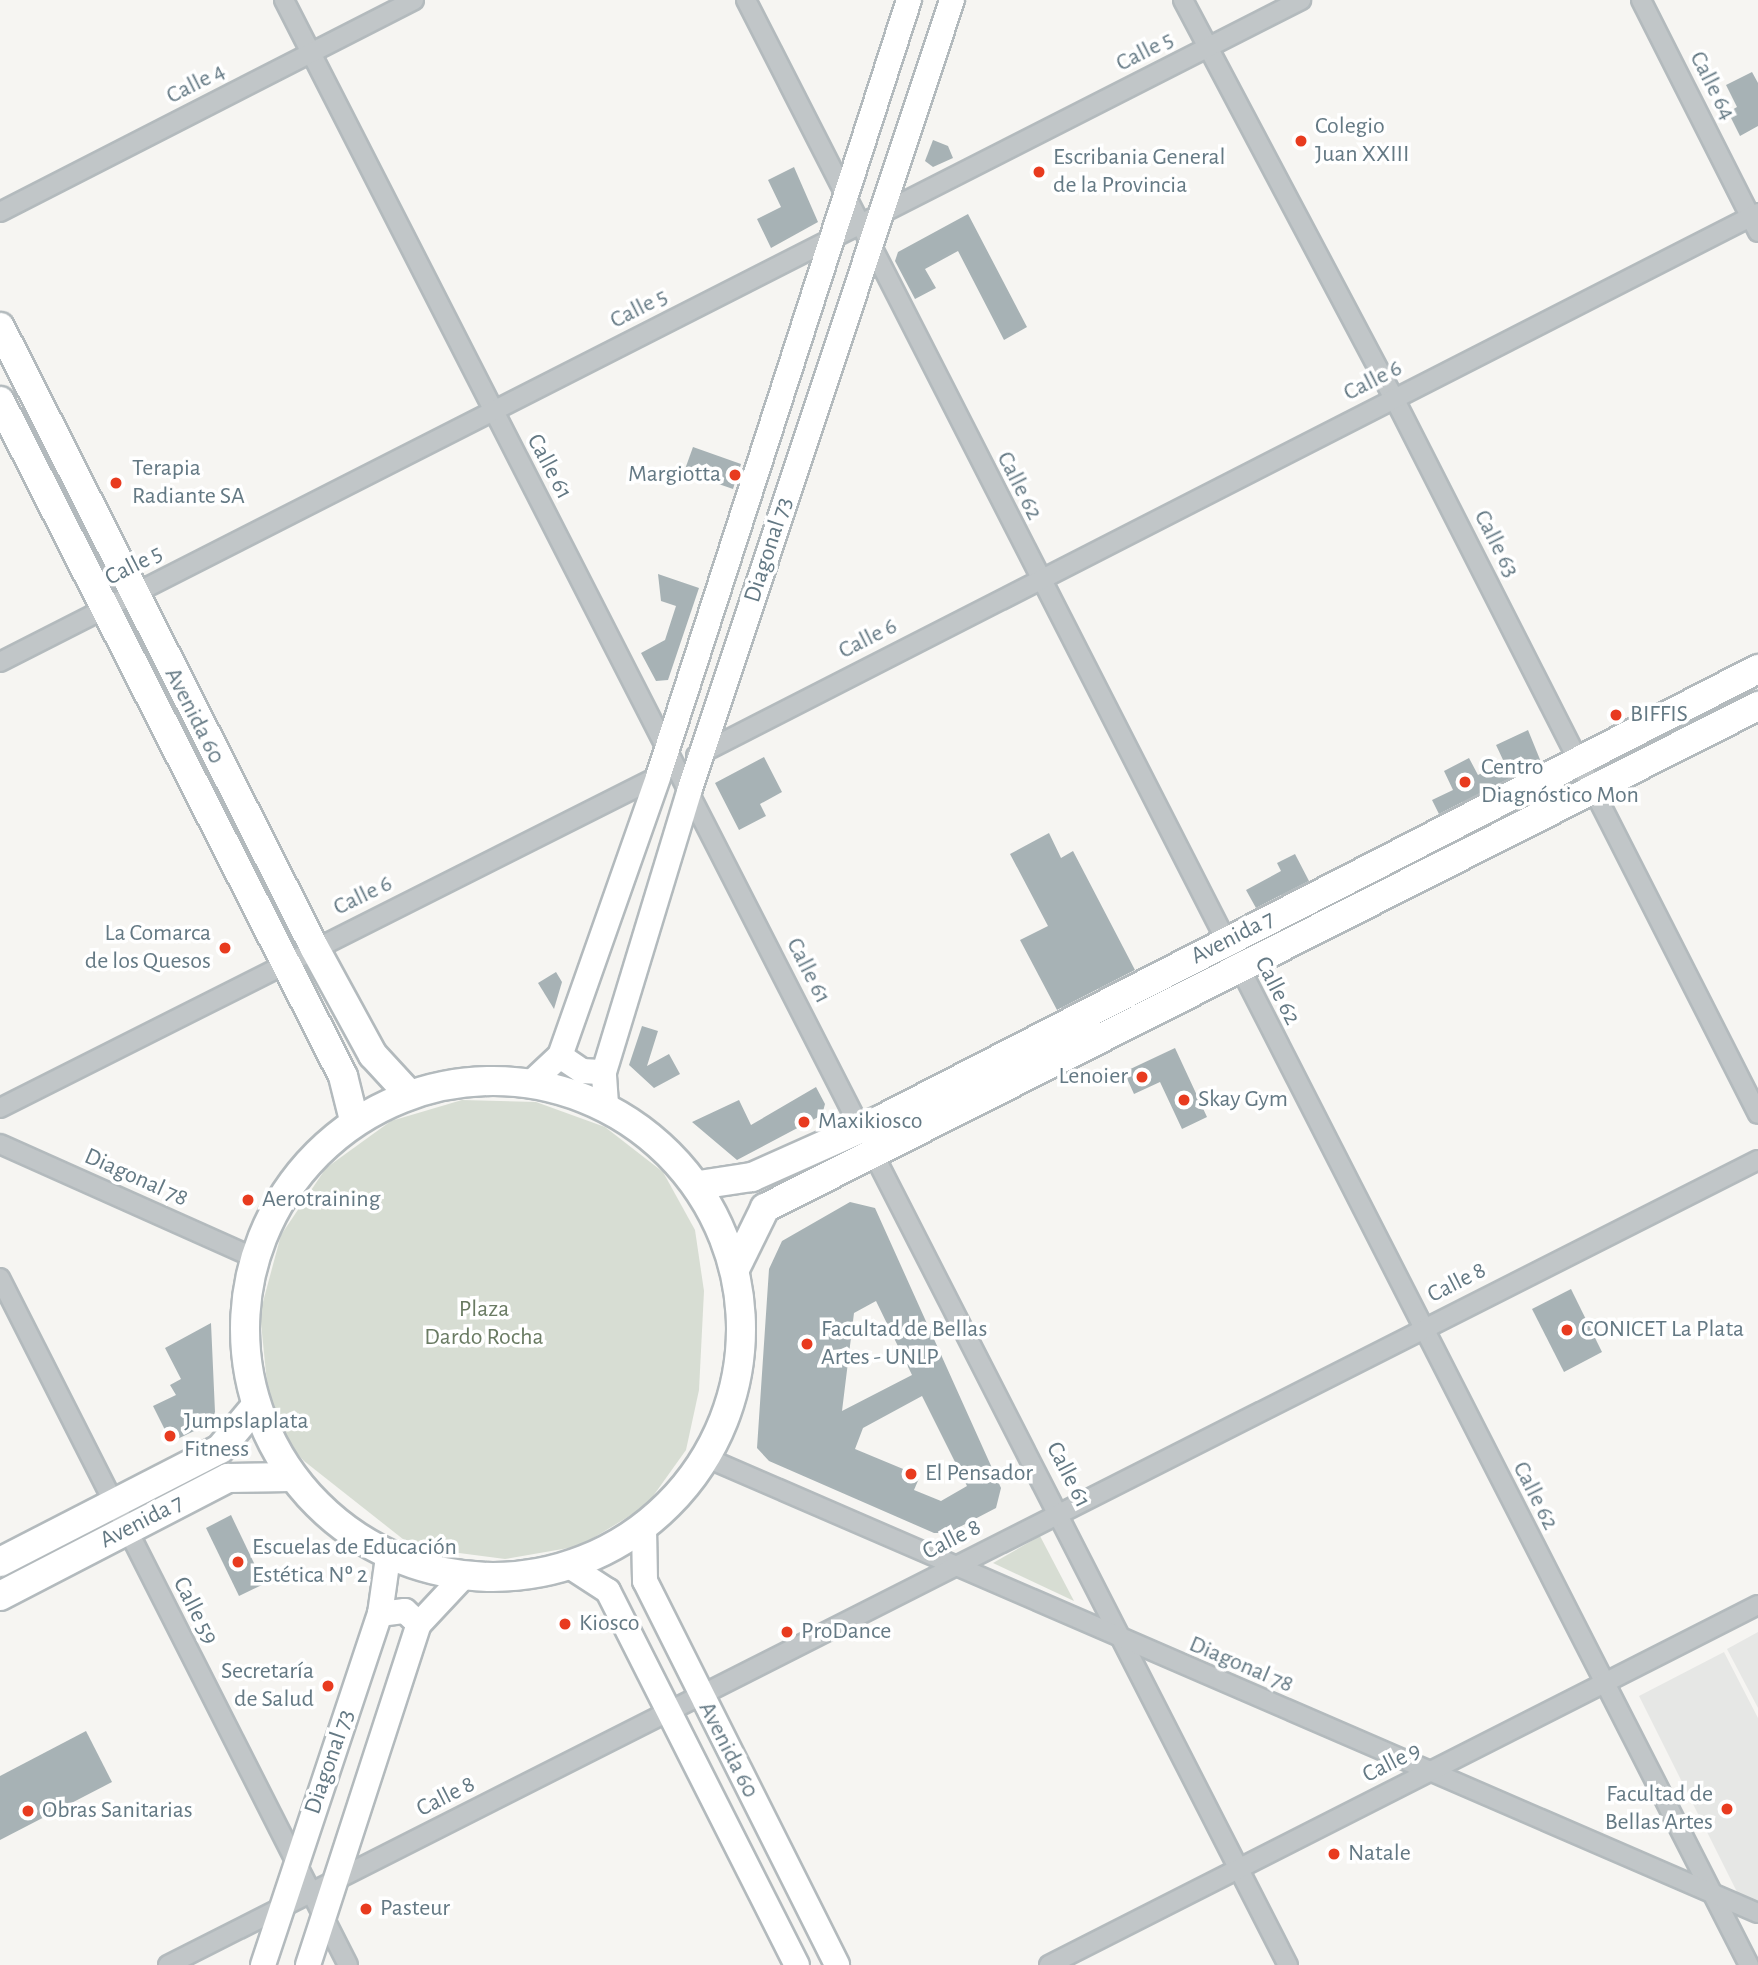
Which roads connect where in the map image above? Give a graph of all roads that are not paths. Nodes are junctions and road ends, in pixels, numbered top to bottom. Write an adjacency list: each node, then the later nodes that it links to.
1 (284, 0): 10 (street, Calle 61)
2 (414, 0): 10 (street, Calle 4)
3 (746, 0): 11 (street, Calle 62)
4 (909, 0): 11 (main road, Diagonal 73)
5 (952, 0): 14 (main road, Diagonal 73)
6 (1183, 0): 9 (street, Calle 63)
7 (1301, 0): 9 (street, Calle 5)
8 (1641, 0): 13 (street, Calle 64)
9 (1207, 48): 14 (street, Calle 5); 17 (street, Calle 63)
10 (311, 53): 12 (street, Calle 4); 19 (street, Calle 61)
11 (846, 195): 14 (street, Calle 62); 15 (main road, Diagonal 73)
12 (0, 212)
13 (1755, 221): 17 (street, Calle 6)
14 (871, 228): 15 (street, Calle 5); 20 (street, Calle 62); 26 (main road, Diagonal 73)
15 (831, 239): 19 (street, Calle 5); 28 (main road, Diagonal 73)
16 (0, 327): 21 (main road, Avenida 60)
17 (1394, 398): 20 (street, Calle 6); 27 (street, Calle 63)
18 (0, 401): 22 (main road, Avenida 60)
19 (492, 411): 21 (street, Calle 5); 28 (street, Calle 61)
20 (1039, 579): 26 (street, Calle 6); 31 (street, Calle 62)
21 (131, 595): 22 (street, Calle 5); 32 (main road, Avenida 60)
22 (103, 609): 23 (street, Calle 5); 33 (main road, Avenida 60)
23 (0, 662)
24 (1758, 669): 27 (main road, Avenida 7)
25 (1758, 706): 29 (main road, Avenida 7)
26 (702, 752): 28 (street, Calle 6); 30 (main road, Diagonal 73)
27 (1580, 760): 29 (street, Calle 63); 31 (main road, Avenida 7)
28 (669, 763): 30 (street, Calle 61); 32 (street, Calle 6); 36 (main road, Diagonal 73)
29 (1595, 789): 34 (main road, Avenida 7); 43 (street, Calle 63)
30 (689, 792): 37 (main road, Diagonal 73); 45 (street, Calle 61)
31 (1225, 942): 34 (street, Calle 62); 45 (main road, Avenida 7)
32 (314, 947): 33 (street, Calle 6); 35 (main road, Avenida 60)
33 (284, 964): 38 (main road, Avenida 60); 42 (street, Calle 6)
34 (1240, 971): 47 (main road, Avenida 7); 53 (street, Calle 62)
35 (373, 1055): 38 (main road); 40 (main road, Avenida 60)
36 (561, 1056): 37 (main road); 39 (main road, Diagonal 73)
37 (604, 1072): 41 (main road, Diagonal 73)
38 (343, 1076): 44 (main road, Avenida 60)
39 (534, 1080): 40 (main road); 41 (main road)
40 (407, 1093): 44 (main road)
41 (606, 1104): 49 (main road)
42 (0, 1108)
43 (1758, 1114)
44 (354, 1120): 50 (main road)
45 (861, 1129): 47 (street, Calle 61); 49 (main road, Avenida 7)
46 (0, 1144): 50 (street, Diagonal 78)
47 (874, 1154): 51 (main road, Avenida 7); 58 (street, Calle 61)
48 (1758, 1160): 53 (street, Calle 8)
49 (699, 1185): 51 (main road)
50 (253, 1257): 54 (main road)
51 (736, 1267): 55 (main road)
52 (0, 1278): 57 (street, Calle 59)
53 (1422, 1329): 58 (street, Calle 8); 71 (street, Calle 62)
54 (255, 1407): 56 (main road); 57 (main road, Avenida 7)
55 (707, 1458): 59 (main road); 64 (street, Diagonal 78)
56 (291, 1477): 60 (main road, Avenida 7); 61 (main road)
57 (115, 1504): 60 (street, Calle 59); 62 (main road, Avenida 7)
58 (1060, 1512): 64 (street, Calle 8); 70 (street, Calle 61)
59 (644, 1528): 63 (main road); 72 (main road, Avenida 60)
60 (128, 1530): 66 (main road, Avenida 7); 75 (street, Calle 59)
61 (388, 1557): 65 (main road); 68 (main road, Diagonal 73)
62 (0, 1562)
63 (570, 1567): 65 (main road); 73 (main road, Avenida 60)
64 (954, 1567): 70 (street, Diagonal 78); 72 (street, Calle 8)
65 (461, 1578): 69 (main road, Diagonal 73)
66 (0, 1596)
67 (1758, 1605): 71 (street, Calle 9)
68 (380, 1614): 69 (main road); 75 (main road, Diagonal 73)
69 (419, 1624): 77 (main road, Diagonal 73)
70 (1125, 1641): 74 (street, Diagonal 78); 76 (street, Calle 61)
71 (1604, 1683): 74 (street, Calle 9); 79 (street, Calle 62)
72 (701, 1695): 73 (street, Calle 8); 88 (main road, Avenida 60)
73 (669, 1712): 77 (street, Calle 8); 87 (main road, Avenida 60)
74 (1429, 1772): 76 (street, Calle 9); 79 (street, Diagonal 78)
75 (296, 1864): 78 (street, Calle 59); 80 (main road, Diagonal 73)
76 (1239, 1868): 89 (street, Calle 9); 90 (street, Calle 61)
77 (335, 1881): 78 (street, Calle 8); 82 (main road, Diagonal 73)
78 (312, 1893): 80 (street, Calle 8); 82 (street, Calle 59)
79 (1713, 1894): 81 (street, Diagonal 78); 91 (street, Calle 62)
80 (281, 1907): 83 (street, Calle 8); 84 (main road, Diagonal 73)
81 (1758, 1913)
82 (323, 1917): 85 (main road, Diagonal 73); 86 (street, Calle 59)
83 (168, 1965)
84 (263, 1965)
85 (308, 1965)
86 (348, 1965)
87 (797, 1965)
88 (837, 1965)
89 (1049, 1965)
90 (1288, 1965)
91 (1749, 1965)

